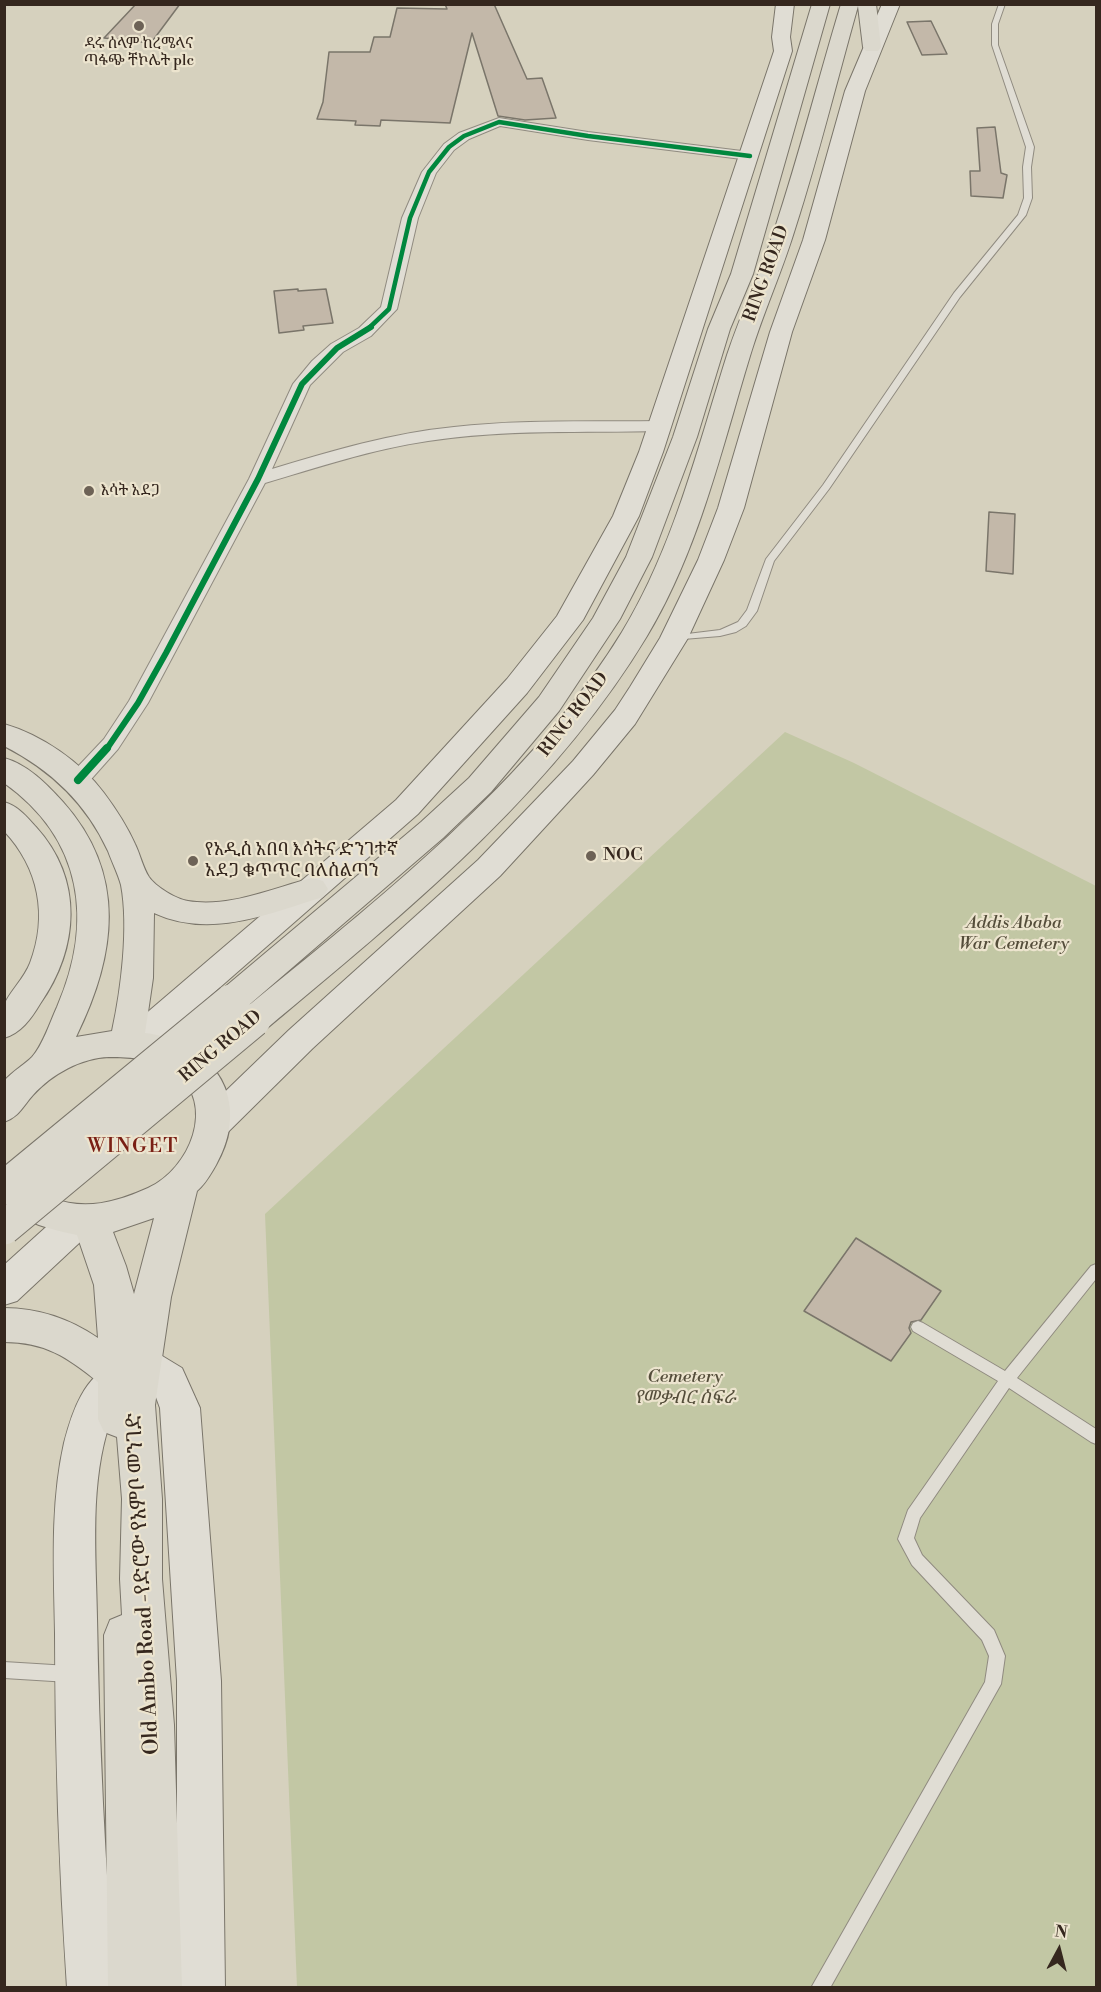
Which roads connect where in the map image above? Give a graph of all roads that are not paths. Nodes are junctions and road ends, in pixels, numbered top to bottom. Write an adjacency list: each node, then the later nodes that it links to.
1 (785, 4): 9 (main road)
2 (804, 4): 9 (main road)
3 (821, 4): 10 (main road, RING ROAD)
4 (850, 4): 10 (main road, RING ROAD)
5 (867, 4): 8 (main road)
6 (891, 4): 8 (main road, RING ROAD)
7 (1002, 4): 14 (lane)
8 (872, 47): 14 (main road, RING ROAD)
9 (783, 51): 11 (main road)
10 (805, 106): 28 (main road, RING ROAD, bridge); 30 (main road, RING ROAD, bridge)
11 (750, 156): 12 (main road); 13 (street)
12 (660, 426): 13 (street); 20 (main road)
13 (258, 479): 17 (street)
14 (674, 638): 25 (main road, RING ROAD)
15 (4, 734): 17 (main road)
16 (4, 768): 23 (main road)
17 (78, 780): 19 (main road)
18 (4, 812): 21 (main road)
19 (136, 884): 20 (main road); 22 (main road)
20 (312, 889): 22 (main road)
21 (4, 1026)
22 (130, 1043): 23 (main road); 25 (main road)
23 (45, 1065): 24 (main road)
24 (4, 1108)
25 (216, 1122): 27 (main road)
26 (4, 1180): 29 (main road)
27 (180, 1186): 29 (main road); 35 (main road, Old Ambo Road -የድሮው የአምቦ መንገድ)
28 (4, 1188)
29 (85, 1220): 32 (main road); 35 (main road, Old Ambo Road -የድሮው የአምቦ መንገድ)
30 (4, 1228)
31 (1096, 1270): 36 (lane)
32 (4, 1289)
33 (4, 1325): 35 (main road)
34 (918, 1327): 36 (lane)
35 (124, 1372): 39 (main road); 41 (main road, Old Ambo Road -የድሮው የአምቦ መንገድ); 42 (main road, Old Ambo Road -የድሮው የአምቦ መንገድ); 43 (main road)
36 (1007, 1379): 37 (lane); 44 (lane)
37 (1096, 1437)
38 (4, 1670): 39 (lane)
39 (77, 1674): 40 (main road)
40 (91, 1988)
41 (132, 1988)
42 (158, 1988)
43 (201, 1988)
44 (820, 1988)

